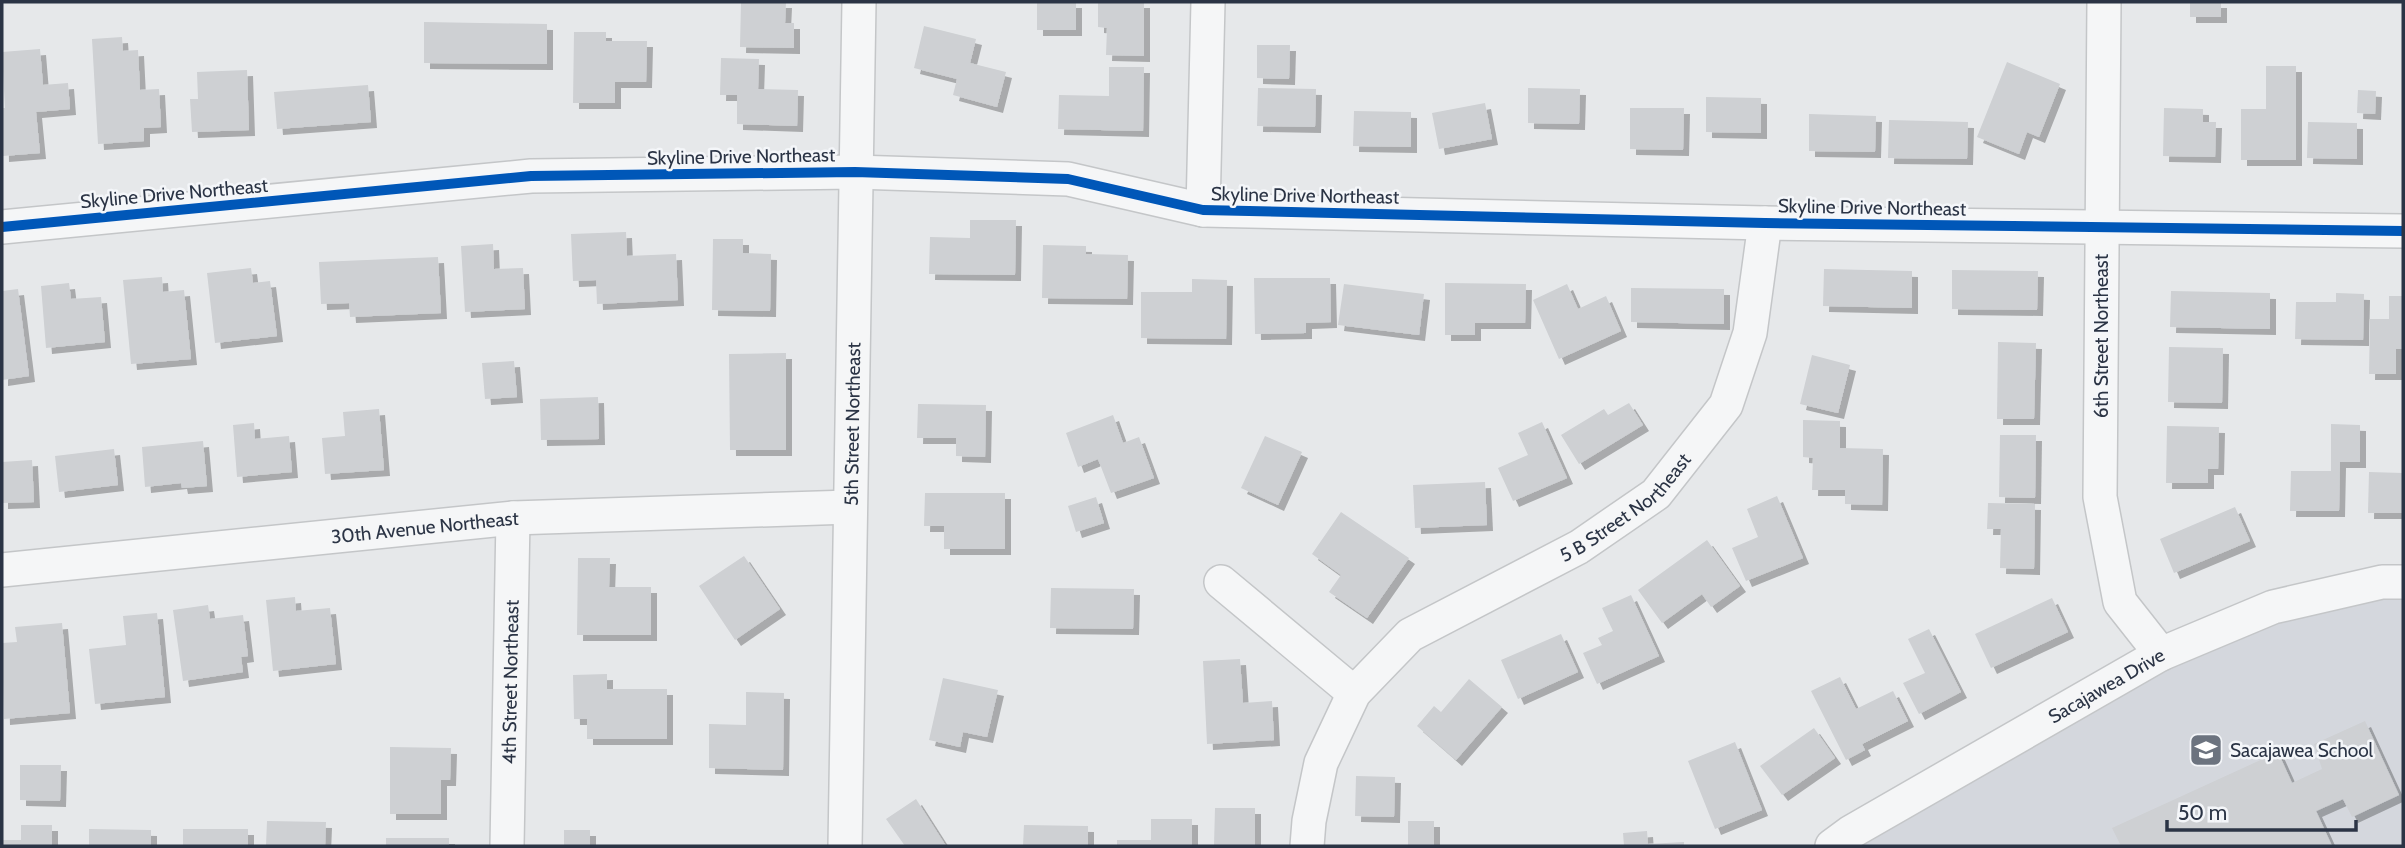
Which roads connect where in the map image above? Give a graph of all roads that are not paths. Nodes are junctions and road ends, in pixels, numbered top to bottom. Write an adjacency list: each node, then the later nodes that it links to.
1 (859, 2): 4 (street, 5th Street Northeast)
2 (1208, 2): 5 (street)
3 (2104, 2): 8 (street, 6th Street Northeast)
4 (855, 172): 5 (street, Skyline Drive Northeast); 7 (street, Skyline Drive Northeast); 10 (street, 5th Street Northeast)
5 (1203, 210): 6 (street, Skyline Drive Northeast)
6 (1765, 223): 8 (street, Skyline Drive Northeast); 16 (street, 5 B Street Northeast)
7 (2, 227)
8 (2102, 228): 9 (street, Skyline Drive Northeast); 15 (street, 6th Street Northeast)
9 (2403, 231)
10 (850, 507): 11 (street, 30th Avenue Northeast); 18 (street, 5th Street Northeast)
11 (513, 517): 12 (street, 30th Avenue Northeast); 17 (street, 4th Street Northeast)
12 (2, 570)
13 (1221, 582): 16 (street)
14 (2403, 582): 15 (street, Sacajawea Drive)
15 (2161, 654): 20 (street, Sacajawea Drive)
16 (1354, 693): 19 (street, 5 B Street Northeast)
17 (507, 846)
18 (845, 846)
19 (1307, 846)
20 (1832, 846)

